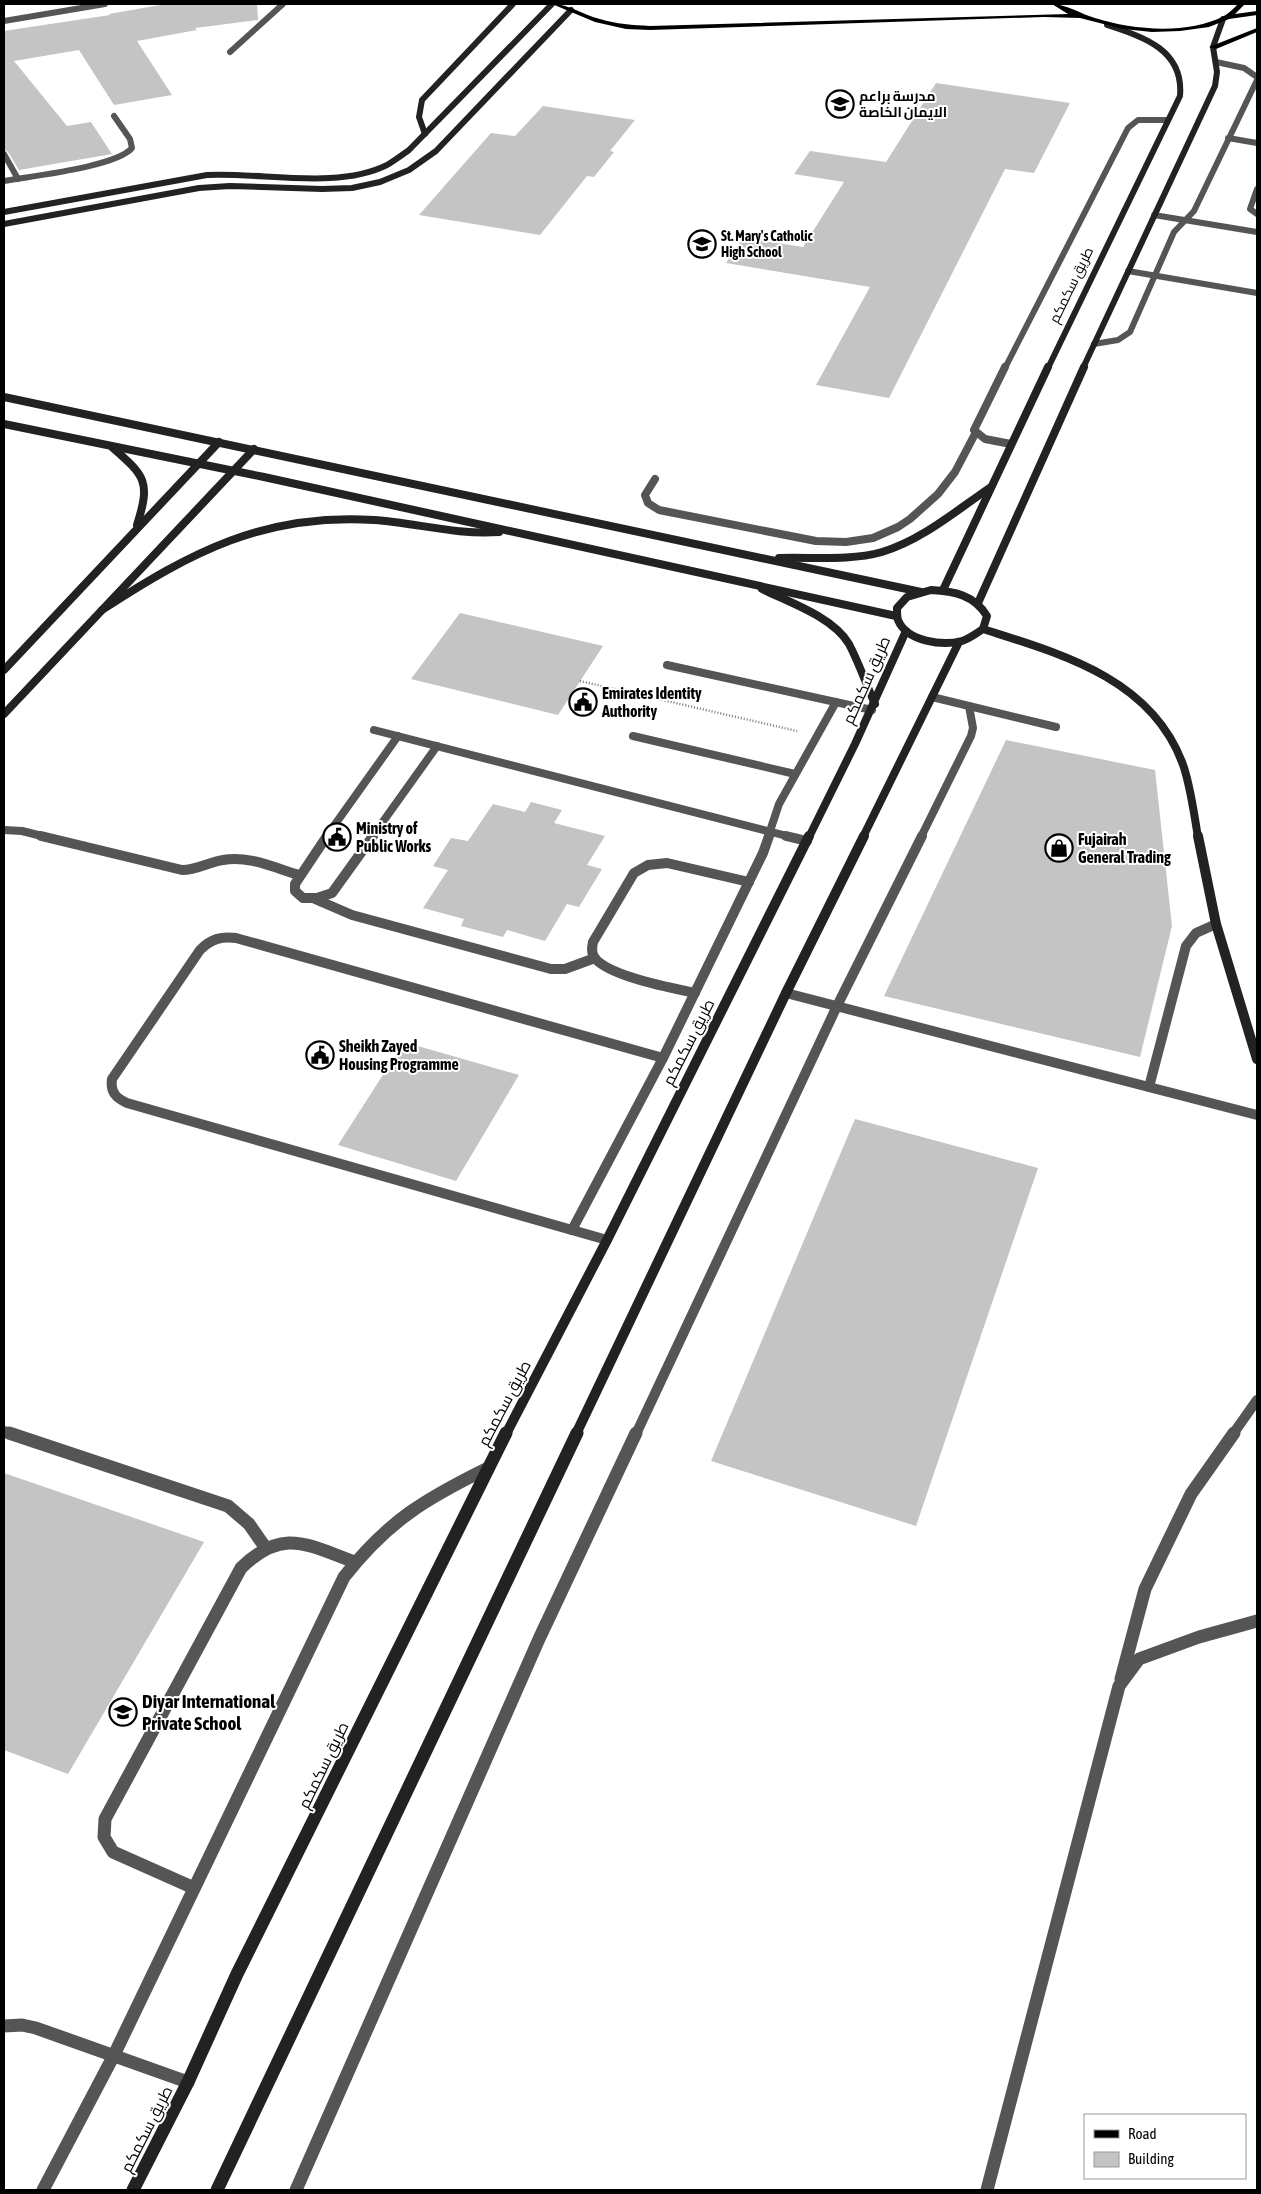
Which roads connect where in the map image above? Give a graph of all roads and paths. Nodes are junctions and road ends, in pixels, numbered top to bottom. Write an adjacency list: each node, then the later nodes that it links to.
1 (105, 4): 11 (street)
2 (283, 4): 15 (street)
3 (513, 4): 20 (street)
4 (554, 4): 7 (main road); 20 (street)
5 (1055, 4): 9 (main road)
6 (1242, 4): 10 (main road)
7 (571, 10): 9 (main road); 31 (street)
8 (1257, 13): 10 (main road)
9 (1079, 16): 12 (main road)
10 (1224, 18): 12 (main road); 14 (street)
11 (4, 21)
12 (1107, 24): 19 (street, طريق سكمكم)
13 (1257, 30): 14 (main road)
14 (1213, 47): 16 (street)
15 (230, 52)
16 (1216, 62): 17 (street); 29 (street)
17 (1257, 79): 21 (street)
18 (114, 116): 24 (street)
19 (1168, 120): 39 (street); 41 (street, طريق سكمكم)
20 (425, 134): 27 (street)
21 (1228, 138): 22 (street); 30 (street)
22 (1257, 143)
23 (4, 154): 24 (street)
24 (18, 179): 25 (street)
25 (4, 181)
26 (1257, 189): 28 (street)
27 (4, 212)
28 (1257, 214)
29 (1154, 215): 30 (street); 33 (street)
30 (1186, 220): 32 (street); 34 (street)
31 (4, 224)
32 (1257, 232)
33 (1128, 271): 34 (street); 36 (street)
34 (1154, 275): 35 (street); 36 (street)
35 (1257, 293)
36 (1094, 344): 54 (street)
37 (4, 397): 40 (street)
38 (4, 424): 42 (street)
39 (976, 434): 41 (street); 46 (street)
40 (219, 442): 43 (street); 44 (street)
41 (1011, 444): 47 (street, طريق سكمكم)
42 (112, 446): 44 (street); 49 (street)
43 (254, 449): 45 (street); 50 (street)
44 (197, 464): 45 (street); 49 (street)
45 (233, 471): 48 (street); 55 (street)
46 (655, 479)
47 (992, 486): 50 (street); 52 (street, طريق سكمكم)
48 (508, 530): 51 (street); 55 (street)
49 (135, 531): 61 (street)
50 (763, 558): 53 (street)
51 (748, 582): 56 (street); 66 (street)
52 (943, 590): 53 (street); 54 (street)
53 (921, 592): 56 (street)
54 (978, 603): 57 (street)
55 (102, 610): 67 (street)
56 (896, 616): 58 (street)
57 (983, 629): 59 (street); 83 (street)
58 (906, 631): 59 (street); 66 (street, طريق سكمكم)
59 (959, 642): 63 (street)
60 (667, 665): 64 (street)
61 (4, 670)
62 (580, 681): 72 (path)
63 (932, 697): 65 (street); 86 (street)
64 (836, 702): 66 (street); 72 (street)
65 (969, 706): 68 (street); 87 (street)
66 (873, 707): 79 (street, طريق سكمكم)
67 (4, 714)
68 (1056, 727)
69 (374, 730): 70 (street)
70 (398, 736): 73 (street); 80 (street)
71 (633, 736): 74 (street)
72 (817, 736): 74 (street)
73 (437, 746): 77 (street); 82 (street)
74 (795, 774): 77 (street)
75 (4, 822): 78 (street)
76 (4, 830): 78 (street)
77 (770, 831): 79 (street); 81 (street)
78 (22, 832): 80 (street)
79 (807, 841): 93 (street, طريق سكمكم)
80 (299, 874): 82 (street)
81 (749, 882): 84 (street); 85 (street)
82 (315, 899): 84 (street)
83 (1216, 924): 89 (street); 90 (street)
84 (595, 958): 85 (street)
85 (695, 993): 88 (street)
86 (786, 993): 87 (street); 107 (street)
87 (837, 1006): 90 (street); 108 (street)
88 (663, 1058): 92 (street); 92 (street)
89 (1257, 1059)
90 (1149, 1087): 91 (street)
91 (1257, 1115)
92 (572, 1230): 93 (street)
93 (607, 1240): 96 (street, طريق سكمكم)
94 (1257, 1400): 100 (street)
95 (4, 1431): 97 (street)
96 (488, 1468): 98 (street); 104 (street, طريق سكمكم)
97 (265, 1547): 98 (street); 101 (street)
98 (355, 1562): 101 (street)
99 (1257, 1620): 100 (street)
100 (1119, 1686): 109 (street)
101 (194, 1888): 103 (street)
102 (4, 2026): 103 (street)
103 (114, 2055): 104 (street); 105 (street)
104 (188, 2082): 106 (street, طريق سكمكم)
105 (43, 2190)
106 (133, 2190)
107 (217, 2190)
108 (296, 2190)
109 (987, 2190)

